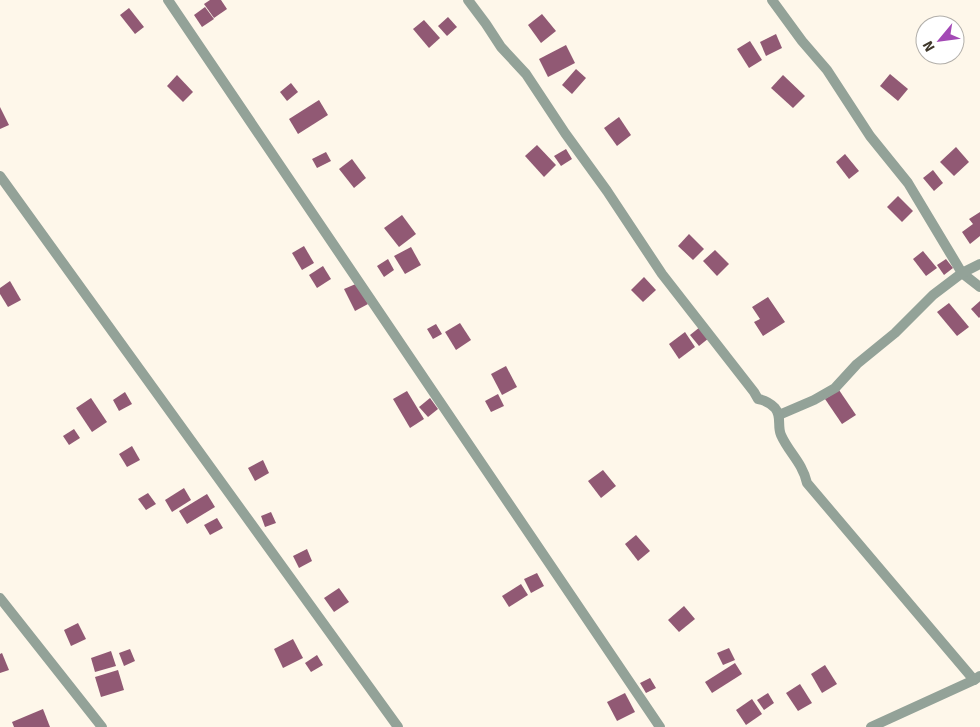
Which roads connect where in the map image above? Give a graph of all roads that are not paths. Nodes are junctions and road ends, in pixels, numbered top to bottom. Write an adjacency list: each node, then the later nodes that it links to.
1 (168, 0): 13 (street)
2 (468, 0): 8 (street)
3 (772, 0): 6 (street)
4 (0, 176): 12 (street)
5 (980, 264): 6 (street)
6 (962, 273): 7 (street); 8 (street)
7 (980, 287)
8 (779, 416): 10 (street)
9 (0, 598): 11 (street)
10 (977, 678): 14 (street)
11 (102, 727)
12 (398, 727)
13 (660, 727)
14 (871, 727)

